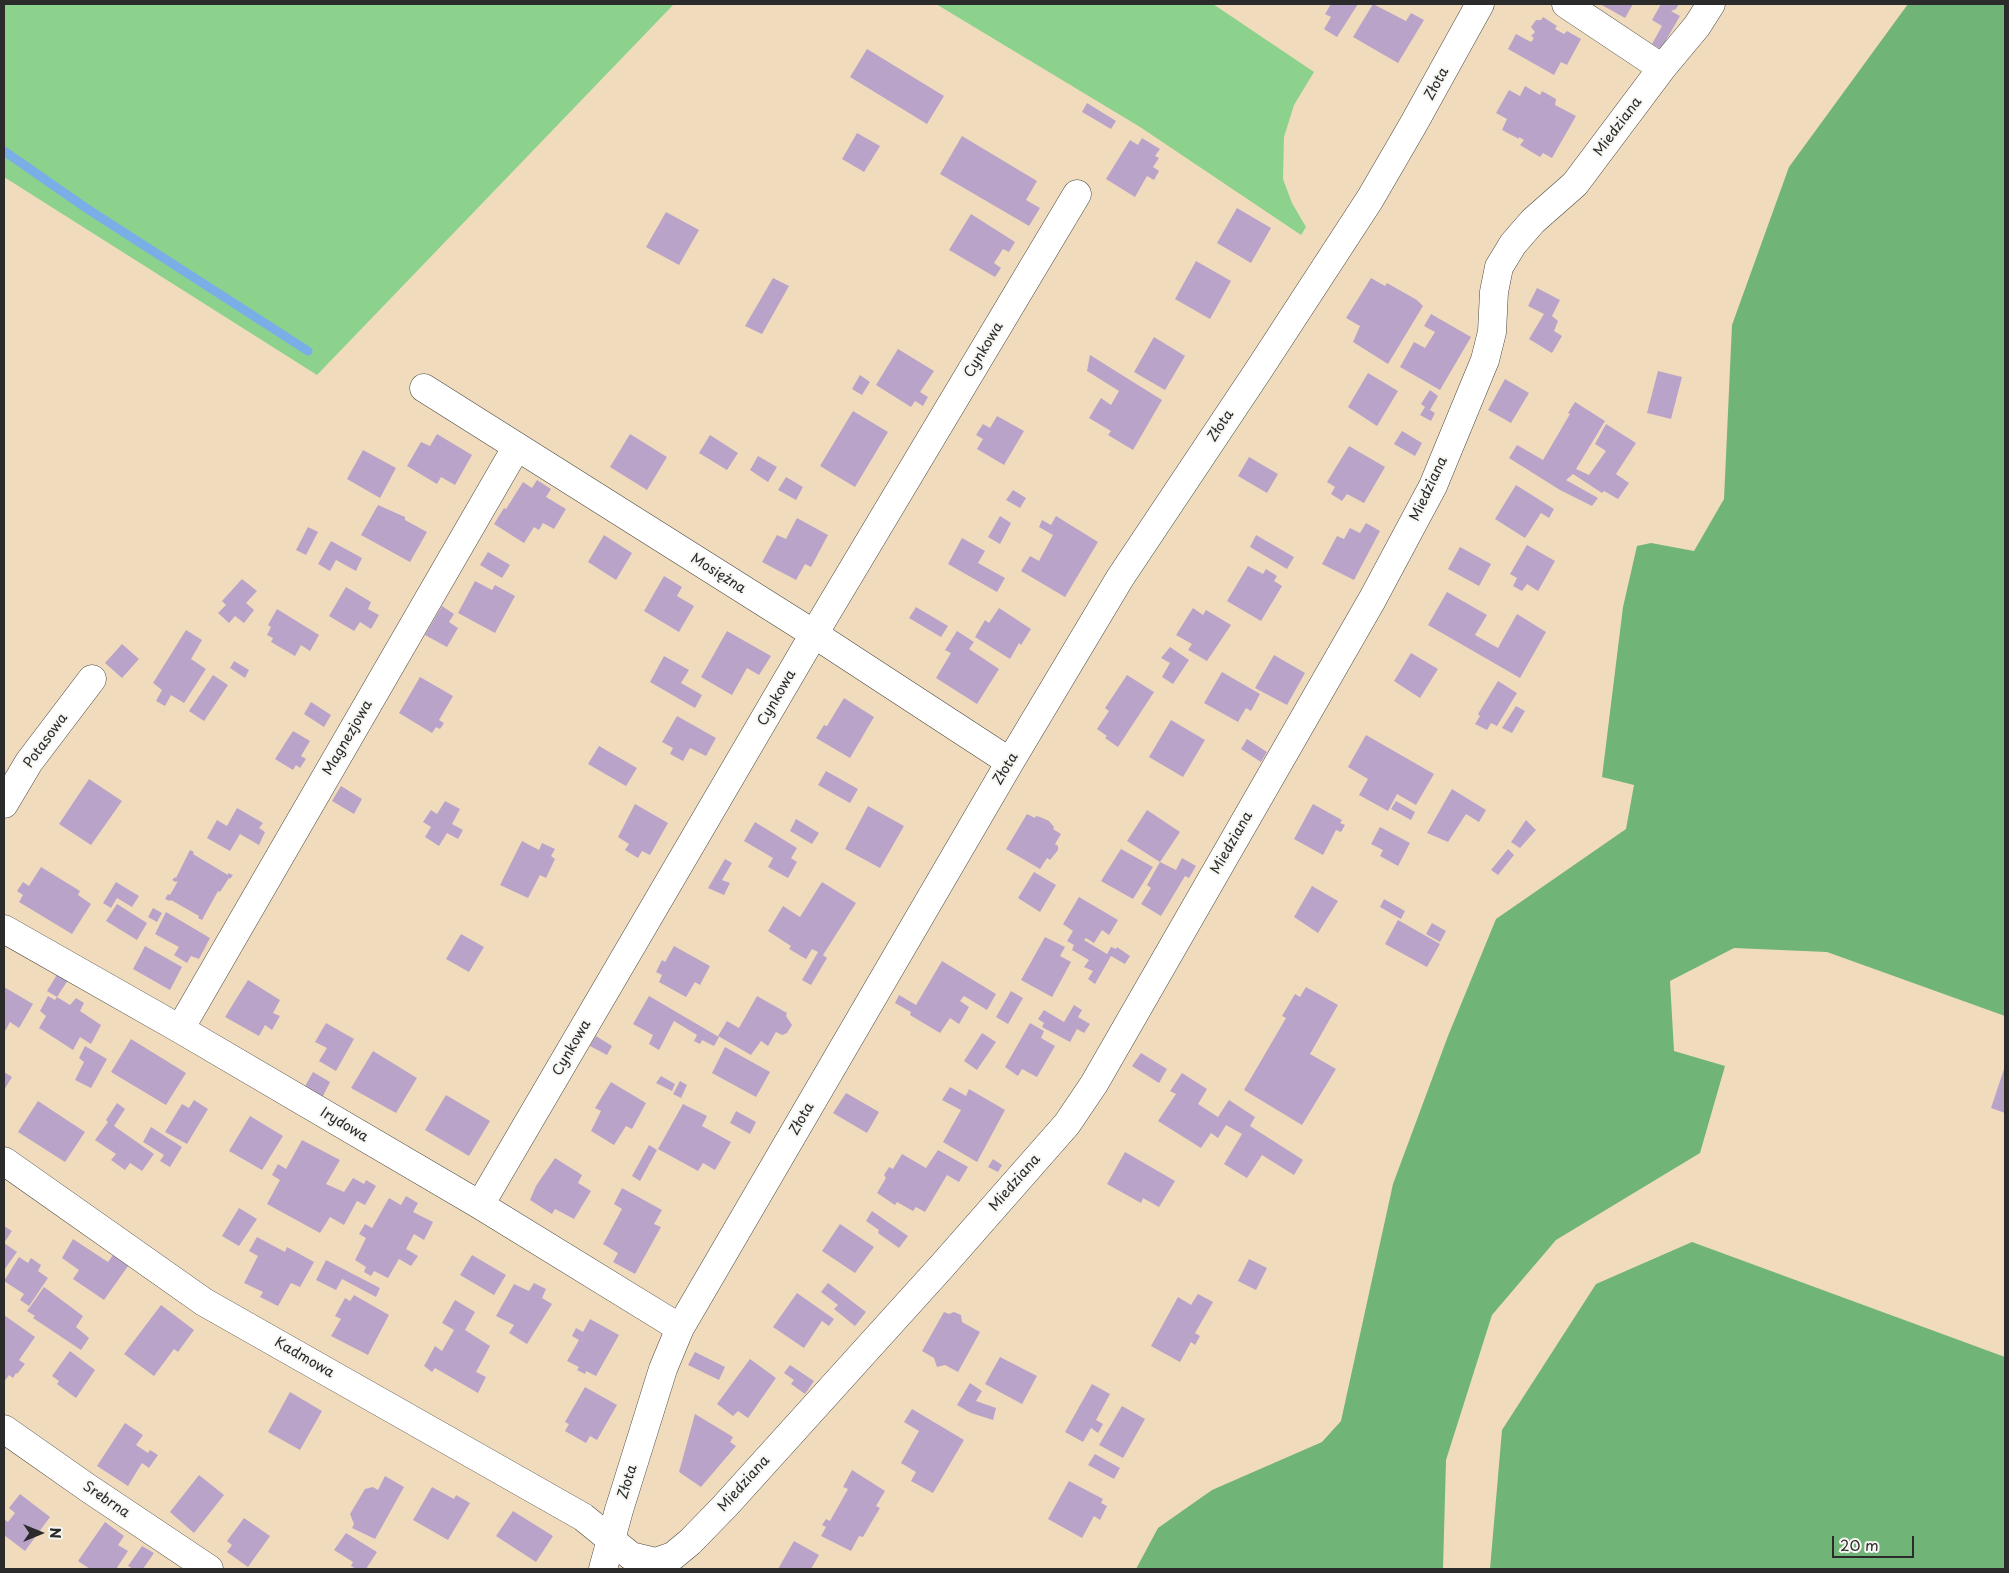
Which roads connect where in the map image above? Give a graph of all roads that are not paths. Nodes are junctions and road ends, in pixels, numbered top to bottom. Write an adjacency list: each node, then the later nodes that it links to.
1 (1480, 4): 10 (street, Złota)
2 (1566, 4): 4 (street)
3 (1711, 4): 4 (street, Miedziana)
4 (1662, 68): 18 (street, Miedziana)
5 (1077, 194): 8 (street, Cynkowa)
6 (424, 388): 7 (street, Mosiężna)
7 (516, 448): 8 (street, Mosiężna); 13 (street, Magnezjowa)
8 (814, 634): 10 (street, Mosiężna); 15 (street, Cynkowa)
9 (92, 679): 11 (street, Potasowa)
10 (1010, 762): 16 (street, Złota)
11 (4, 804)
12 (4, 929): 13 (street, Irydowa)
13 (180, 1029): 15 (street, Irydowa)
14 (4, 1161): 18 (street, Kadmowa)
15 (480, 1206): 16 (street, Irydowa)
16 (680, 1328): 18 (street, Złota)
17 (4, 1430): 19 (street, Srebrna)
18 (612, 1542): 20 (street, Złota)
19 (209, 1569)
20 (603, 1569)

